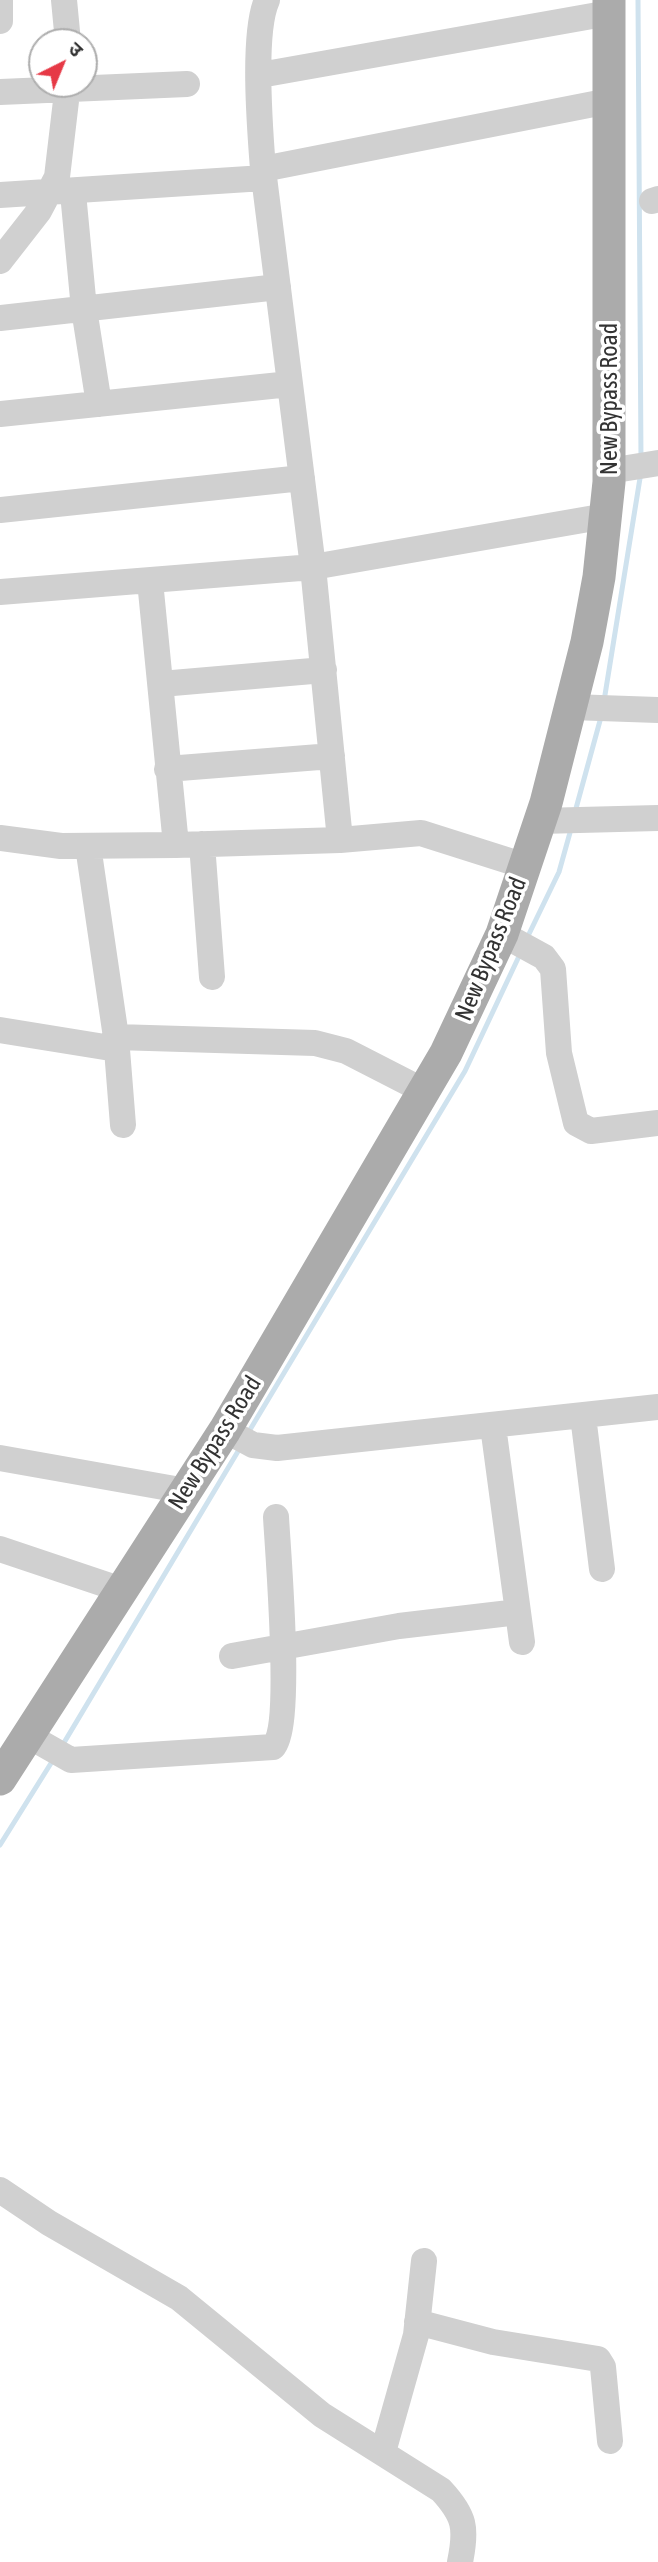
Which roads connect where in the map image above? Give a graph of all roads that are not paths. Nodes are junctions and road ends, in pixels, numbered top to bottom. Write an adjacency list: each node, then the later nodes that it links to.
1 (0, 0): 5 (street)
2 (64, 0): 6 (street)
3 (267, 0): 7 (street)
4 (609, 7): 7 (street); 13 (main road, New Bypass Road)
5 (0, 21)
6 (67, 28)
7 (260, 75): 14 (street)
8 (187, 84): 9 (street)
9 (98, 86)
10 (28, 90): 11 (street)
11 (0, 92)
12 (67, 98): 15 (street)
13 (609, 101): 14 (street); 24 (main road, New Bypass Road)
14 (264, 174): 15 (street); 18 (street)
15 (61, 193): 16 (street); 17 (street); 19 (street)
16 (0, 195)
17 (0, 261)
18 (278, 287): 19 (street); 21 (street)
19 (84, 309): 20 (street); 22 (street)
20 (0, 318)
21 (290, 384): 22 (street); 25 (street)
22 (99, 404): 23 (street)
23 (0, 414)
24 (634, 468): 27 (main road, New Bypass Road)
25 (302, 478): 26 (street); 28 (street)
26 (0, 510)
27 (606, 516): 28 (street); 33 (main road, New Bypass Road)
28 (313, 567): 29 (street); 31 (street)
29 (150, 581): 30 (street); 32 (street)
30 (0, 592)
31 (324, 670): 32 (street); 35 (street)
32 (161, 684): 36 (street)
33 (588, 708): 34 (street); 38 (main road, New Bypass Road)
34 (658, 710)
35 (332, 756): 36 (street); 40 (street)
36 (167, 769): 42 (street)
37 (658, 818): 38 (street)
38 (562, 821): 44 (main road, New Bypass Road)
39 (0, 838): 43 (street)
40 (340, 840): 41 (street); 44 (street)
41 (202, 844): 42 (street); 46 (street)
42 (176, 845): 43 (street)
43 (88, 846): 48 (street)
44 (524, 866): 45 (main road, New Bypass Road)
45 (502, 934): 49 (main road, New Bypass Road); 50 (street)
46 (212, 977)
47 (0, 1030): 48 (street)
48 (116, 1043): 49 (street); 51 (street)
49 (424, 1091): 55 (main road, New Bypass Road)
50 (658, 1123)
51 (123, 1125)
52 (658, 1407): 53 (street)
53 (583, 1416): 54 (street); 60 (street)
54 (493, 1426): 55 (street); 62 (street)
55 (239, 1438): 57 (main road, New Bypass Road)
56 (0, 1458): 57 (street)
57 (186, 1491): 61 (main road, New Bypass Road)
58 (276, 1517): 64 (street)
59 (0, 1549): 61 (street)
60 (602, 1569)
61 (122, 1590): 66 (main road, New Bypass Road)
62 (518, 1612): 63 (street); 64 (street)
63 (522, 1642)
64 (282, 1647): 65 (street); 66 (street)
65 (232, 1656)
66 (49, 1748): 67 (main road, New Bypass Road)
67 (0, 1779)
68 (0, 2190): 72 (street)
69 (424, 2261): 70 (street)
70 (417, 2322): 71 (street); 72 (street)
71 (610, 2441)
72 (383, 2452): 73 (street)
73 (460, 2562)

